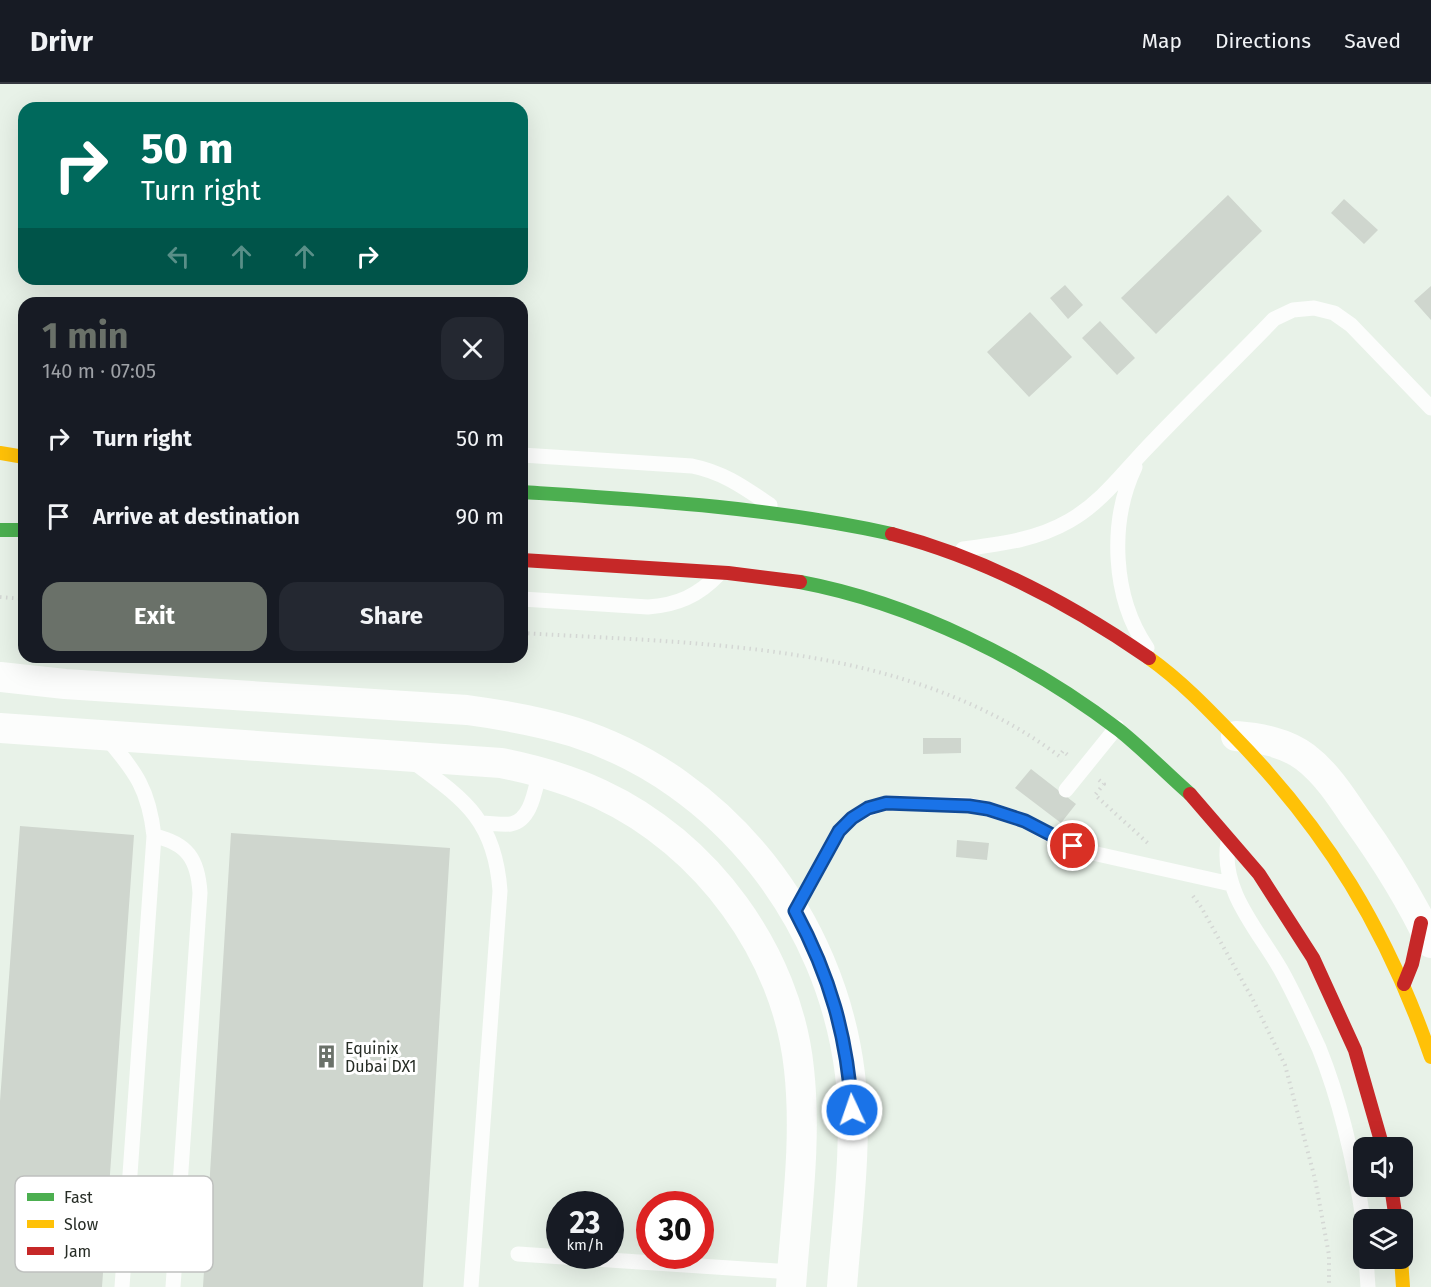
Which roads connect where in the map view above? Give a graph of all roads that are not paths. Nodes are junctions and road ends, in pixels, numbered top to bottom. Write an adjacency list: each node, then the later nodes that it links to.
1 (1431, 408): 3 (lane)
2 (0, 453): 5 (street)
3 (1142, 453): 10 (lane); 14 (lane)
4 (528, 455): 7 (lane)
5 (18, 456)
6 (528, 492): 7 (street)
7 (780, 512): 10 (street)
8 (0, 530): 9 (street)
9 (18, 530)
10 (950, 550): 14 (street)
11 (528, 560): 12 (street)
12 (721, 571): 13 (lane); 18 (street)
13 (528, 599)
14 (1161, 667): 21 (street)
15 (0, 677): 16 (street)
16 (65, 684): 17 (street); 29 (street)
17 (0, 688)
18 (1117, 727): 24 (lane); 27 (street)
19 (0, 728): 20 (street)
20 (104, 735): 22 (street); 26 (lane)
21 (1236, 736): 30 (street); 31 (street)
22 (405, 756): 23 (street); 25 (lane)
23 (540, 771): 25 (lane); 42 (street)
24 (1066, 790)
25 (481, 823): 45 (lane)
26 (154, 836): 34 (lane); 35 (lane)
27 (1229, 836): 28 (lane); 33 (street)
28 (1231, 884): 29 (lane); 36 (lane)
29 (795, 911): 46 (street)
30 (1426, 933): 31 (street)
31 (1404, 984): 32 (street)
32 (1431, 1057)
33 (1381, 1137)
34 (130, 1176)
35 (181, 1176)
36 (1362, 1209)
37 (518, 1254): 42 (lane)
38 (1367, 1269): 47 (lane)
39 (1402, 1269): 48 (street)
40 (123, 1272): 43 (lane)
41 (174, 1272): 44 (lane)
42 (792, 1279)
43 (122, 1287)
44 (173, 1287)
45 (471, 1287)
46 (842, 1287)
47 (1368, 1287)
48 (1403, 1287)

